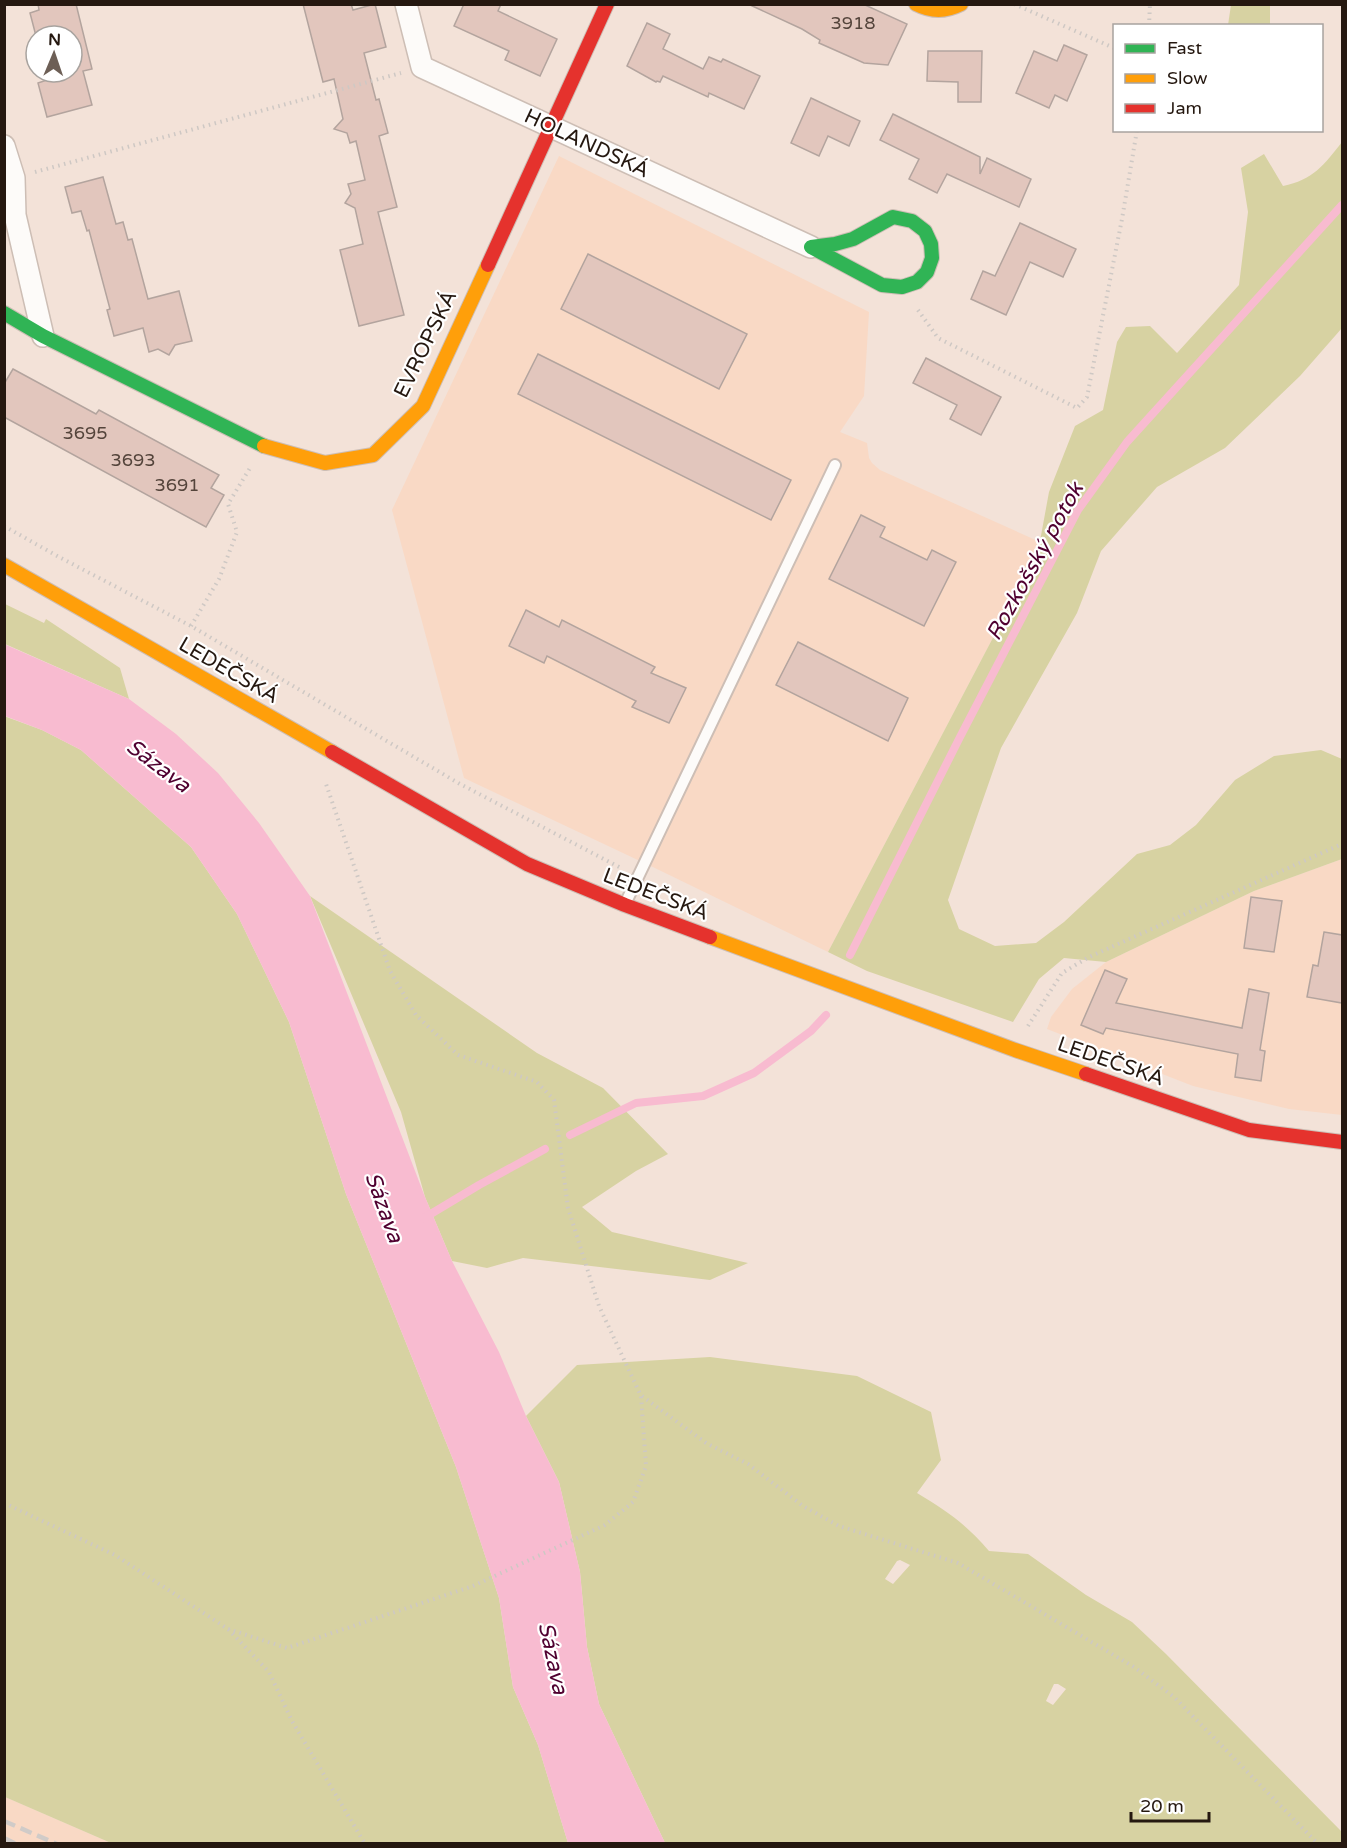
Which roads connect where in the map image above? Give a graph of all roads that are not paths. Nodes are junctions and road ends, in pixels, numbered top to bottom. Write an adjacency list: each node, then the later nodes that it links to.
1 (406, 4): 5 (street, HOLANDSKÁ)
2 (606, 4): 5 (main road, EVROPSKÁ)
3 (916, 4): 4 (main road)
4 (961, 4)
5 (551, 125): 8 (street, HOLANDSKÁ); 10 (main road, EVROPSKÁ)
6 (4, 146): 7 (street)
7 (10, 218): 10 (street)
8 (811, 247): 8 (main road, HOLANDSKÁ)
9 (4, 314): 10 (main road, EVROPSKÁ)
10 (43, 336)
11 (835, 465): 13 (lane)
12 (4, 565): 13 (main road, LEDEČSKÁ)
13 (625, 905): 14 (main road, LEDEČSKÁ)
14 (1342, 1142)

